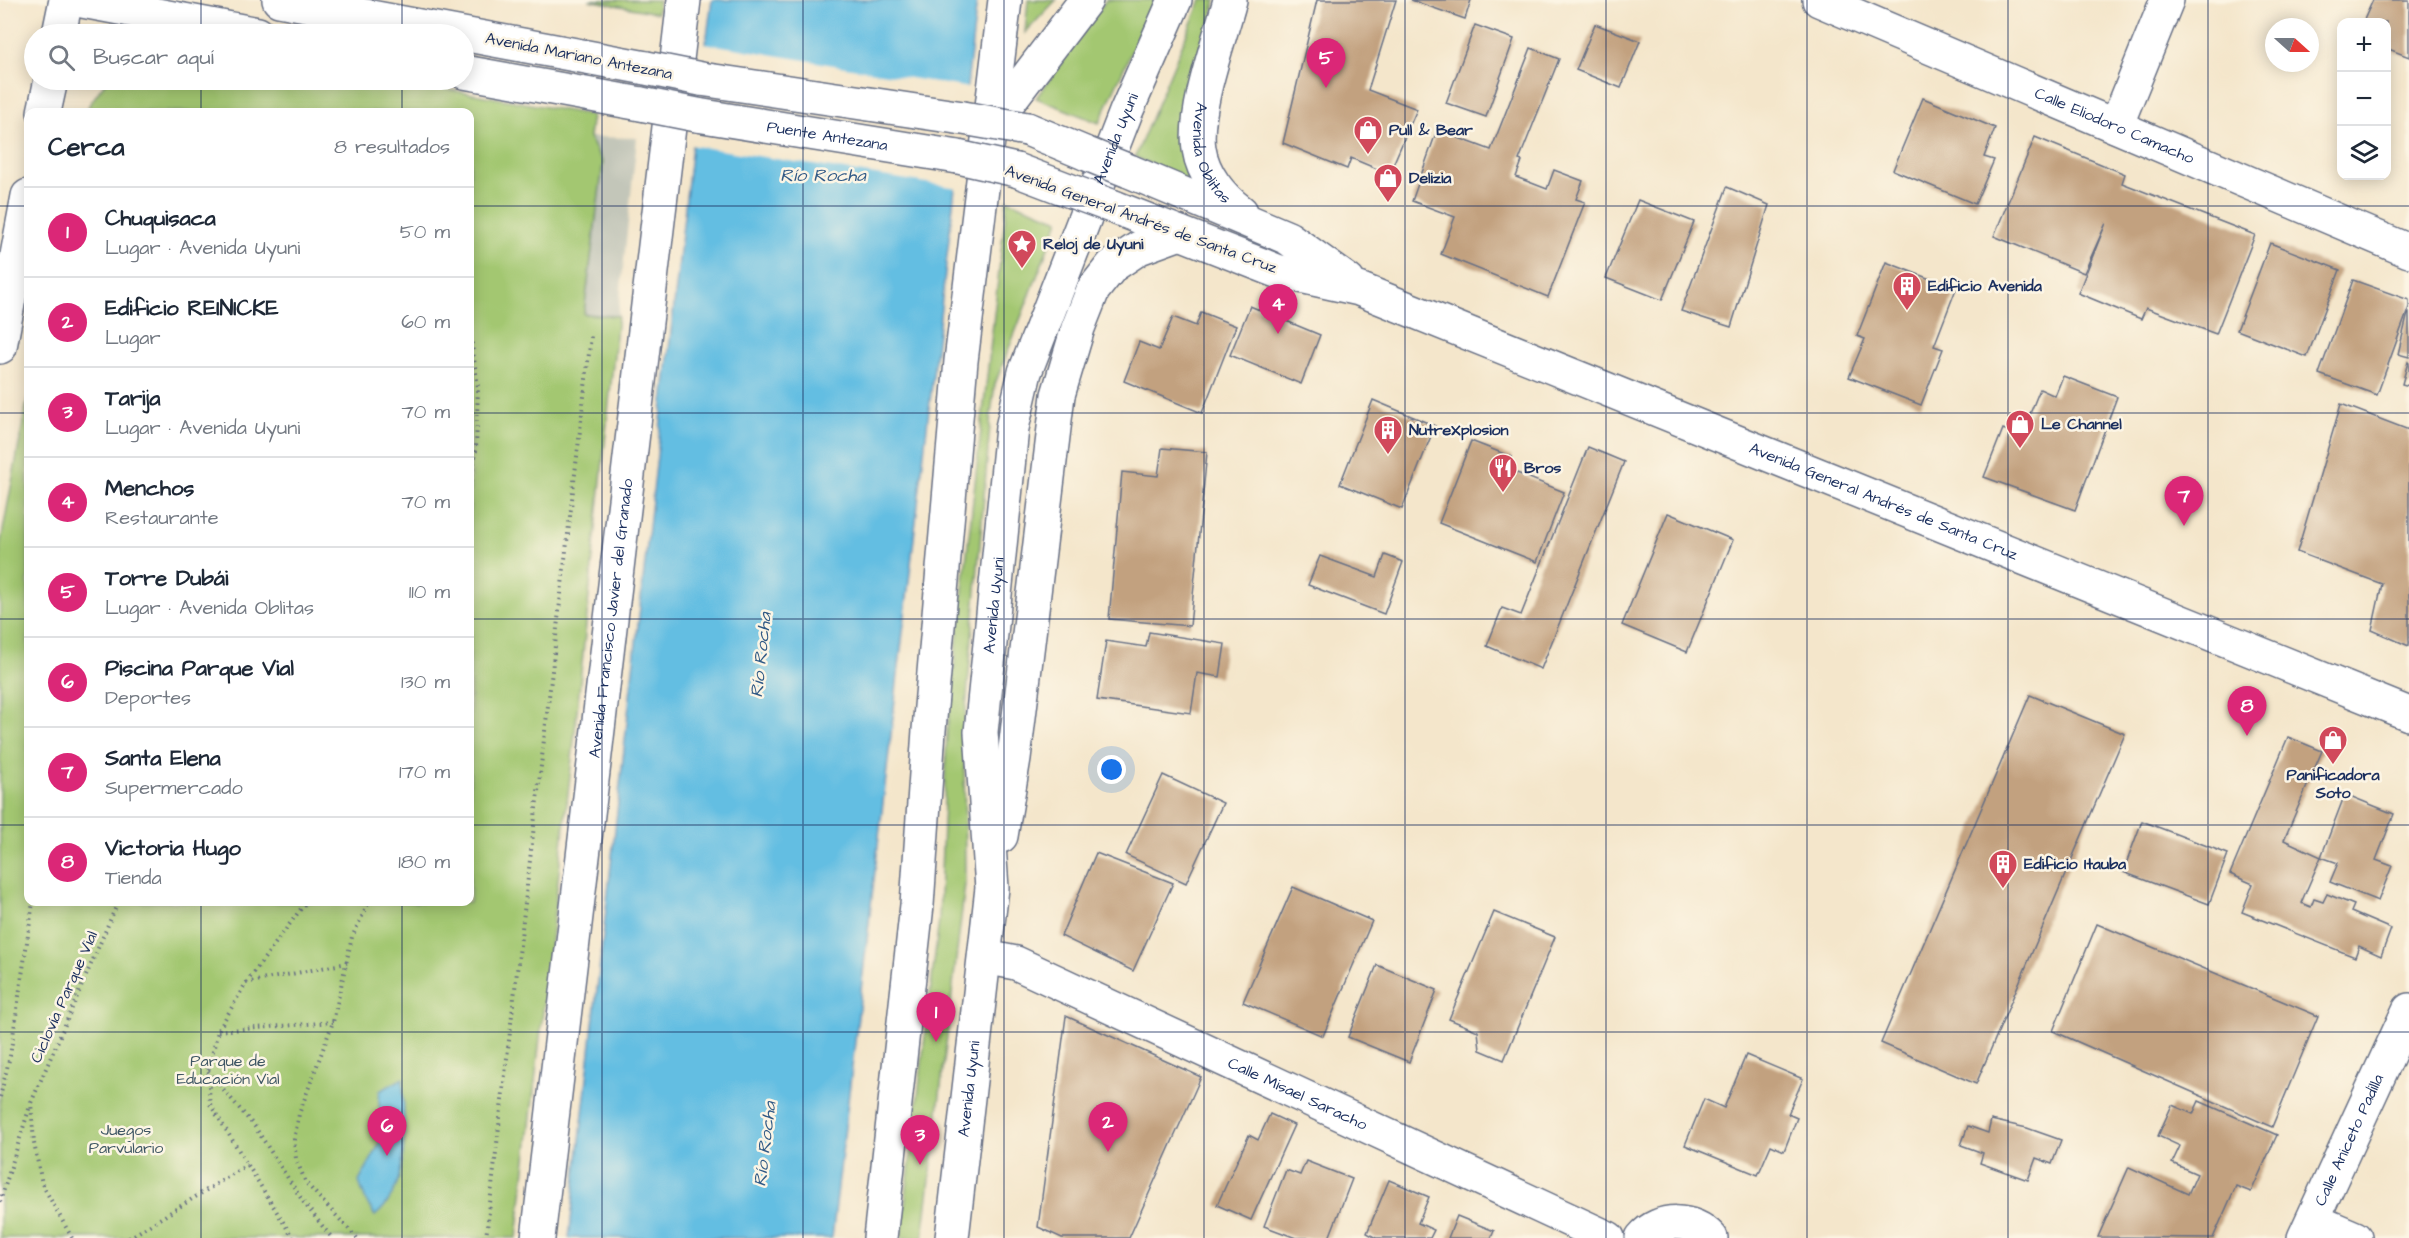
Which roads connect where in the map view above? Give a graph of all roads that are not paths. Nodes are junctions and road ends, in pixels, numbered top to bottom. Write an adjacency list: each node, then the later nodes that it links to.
1 (66, 0): 11 (main road)
2 (77, 0): 12 (main road)
3 (279, 0): 13 (main road, Avenida Mariano Antezana, bridge)
4 (684, 0): 32 (main road, Avenida Francisco Javier del Granado)
5 (1005, 0): 18 (main road)
6 (1086, 0): 18 (main road)
7 (1175, 0): 28 (main road, Avenida Uyuni)
8 (1230, 0): 22 (main road, Avenida Oblitas)
9 (1819, 0): 19 (main road, Calle Eliodoro Camacho)
10 (2167, 0): 19 (main road)
11 (61, 24)
12 (205, 24)
13 (407, 24)
14 (474, 37): 18 (main road, Avenida Mariano Antezana, bridge)
15 (474, 74): 20 (main road, Puente Antezana, bridge)
16 (49, 90): 17 (main road)
17 (45, 108)
18 (976, 122): 22 (main road, Avenida General Andrés de Santa Cruz, bridge); 33 (main road)
19 (2116, 126): 24 (main road, Calle Eliodoro Camacho)
20 (958, 157): 23 (main road, Avenida General Andrés de Santa Cruz, bridge)
21 (24, 218): 26 (main road)
22 (1255, 222): 25 (main road, Avenida General Andrés de Santa Cruz)
23 (1180, 233): 25 (main road, Avenida General Andrés de Santa Cruz); 28 (main road)
24 (2409, 251)
25 (1359, 289): 27 (main road, Avenida General Andrés de Santa Cruz)
26 (0, 347)
27 (2409, 714)
28 (992, 888): 29 (main road, Avenida Uyuni)
29 (985, 957): 34 (main road, Avenida Uyuni); 35 (main road, Calle Misael Saracho)
30 (2409, 1010): 31 (main road, Calle Aniceto Padilla)
31 (2308, 1229): 38 (main road)
32 (538, 1238)
33 (880, 1238)
34 (951, 1238)
35 (1608, 1238)
36 (1641, 1238): 37 (main road)
37 (1711, 1238)
38 (2355, 1238)

